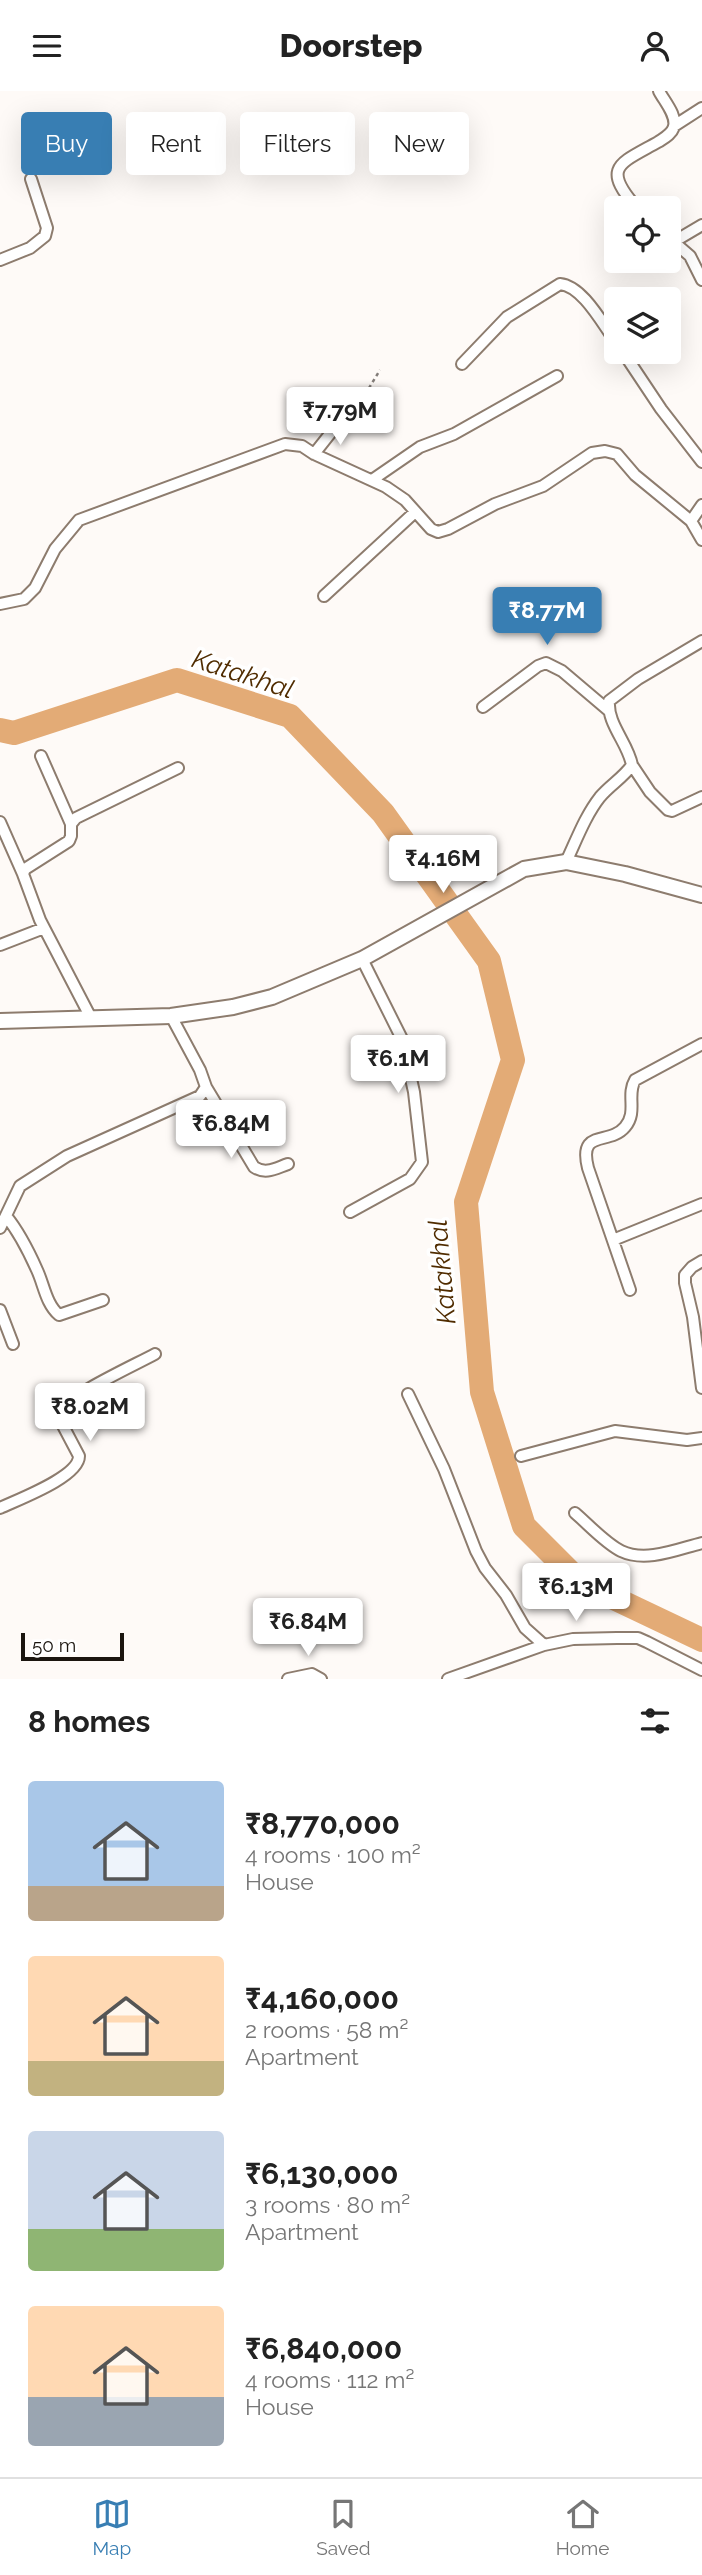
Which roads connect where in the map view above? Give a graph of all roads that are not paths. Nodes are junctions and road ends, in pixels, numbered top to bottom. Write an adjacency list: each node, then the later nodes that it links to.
1 (659, 91): 3 (street)
2 (702, 108): 3 (street)
3 (674, 126): 5 (street)
4 (32, 179): 9 (street)
5 (628, 196)
6 (702, 225): 7 (street)
7 (681, 235)
8 (681, 248): 10 (street)
9 (0, 260)
10 (702, 280)
11 (604, 326): 12 (street)
12 (463, 364)
13 (630, 364): 17 (street)
14 (557, 376): 18 (street)
15 (352, 414): 16 (street)
16 (314, 454): 18 (street); 24 (street)
17 (702, 462)
18 (372, 480): 20 (street)
19 (702, 505): 21 (street)
20 (415, 512): 21 (street); 23 (street)
21 (691, 521): 22 (street)
22 (702, 540)
23 (324, 596)
24 (0, 604)
25 (702, 641): 27 (street)
26 (483, 707): 27 (street)
27 (608, 710): 29 (street)
28 (41, 756): 33 (street)
29 (632, 765): 31 (street); 34 (street)
30 (178, 768): 33 (street)
31 (702, 797)
32 (0, 822): 35 (street)
33 (71, 824): 35 (street)
34 (566, 862): 36 (street); 39 (street)
35 (23, 874): 37 (street)
36 (702, 895)
37 (44, 927): 38 (street); 41 (street)
38 (0, 945)
39 (362, 959): 40 (street); 47 (street)
40 (171, 1016): 41 (street); 44 (street)
41 (91, 1018): 42 (street)
42 (0, 1021)
43 (702, 1044): 50 (street)
44 (206, 1087): 45 (street); 48 (street)
45 (288, 1164)
46 (702, 1204): 50 (street)
47 (350, 1212)
48 (6, 1216): 49 (street); 53 (street)
49 (0, 1229)
50 (612, 1240): 52 (street)
51 (702, 1261): 57 (street)
52 (630, 1290)
53 (103, 1300)
54 (0, 1310): 55 (street)
55 (13, 1344)
56 (155, 1354): 61 (street)
57 (702, 1388)
58 (408, 1394): 64 (street)
59 (702, 1438): 60 (street)
60 (521, 1456)
61 (0, 1508)
62 (575, 1513): 63 (street)
63 (702, 1543)
64 (544, 1645): 65 (street); 68 (street)
65 (702, 1670)
66 (288, 1679): 67 (street)
67 (321, 1679)
68 (448, 1679)

